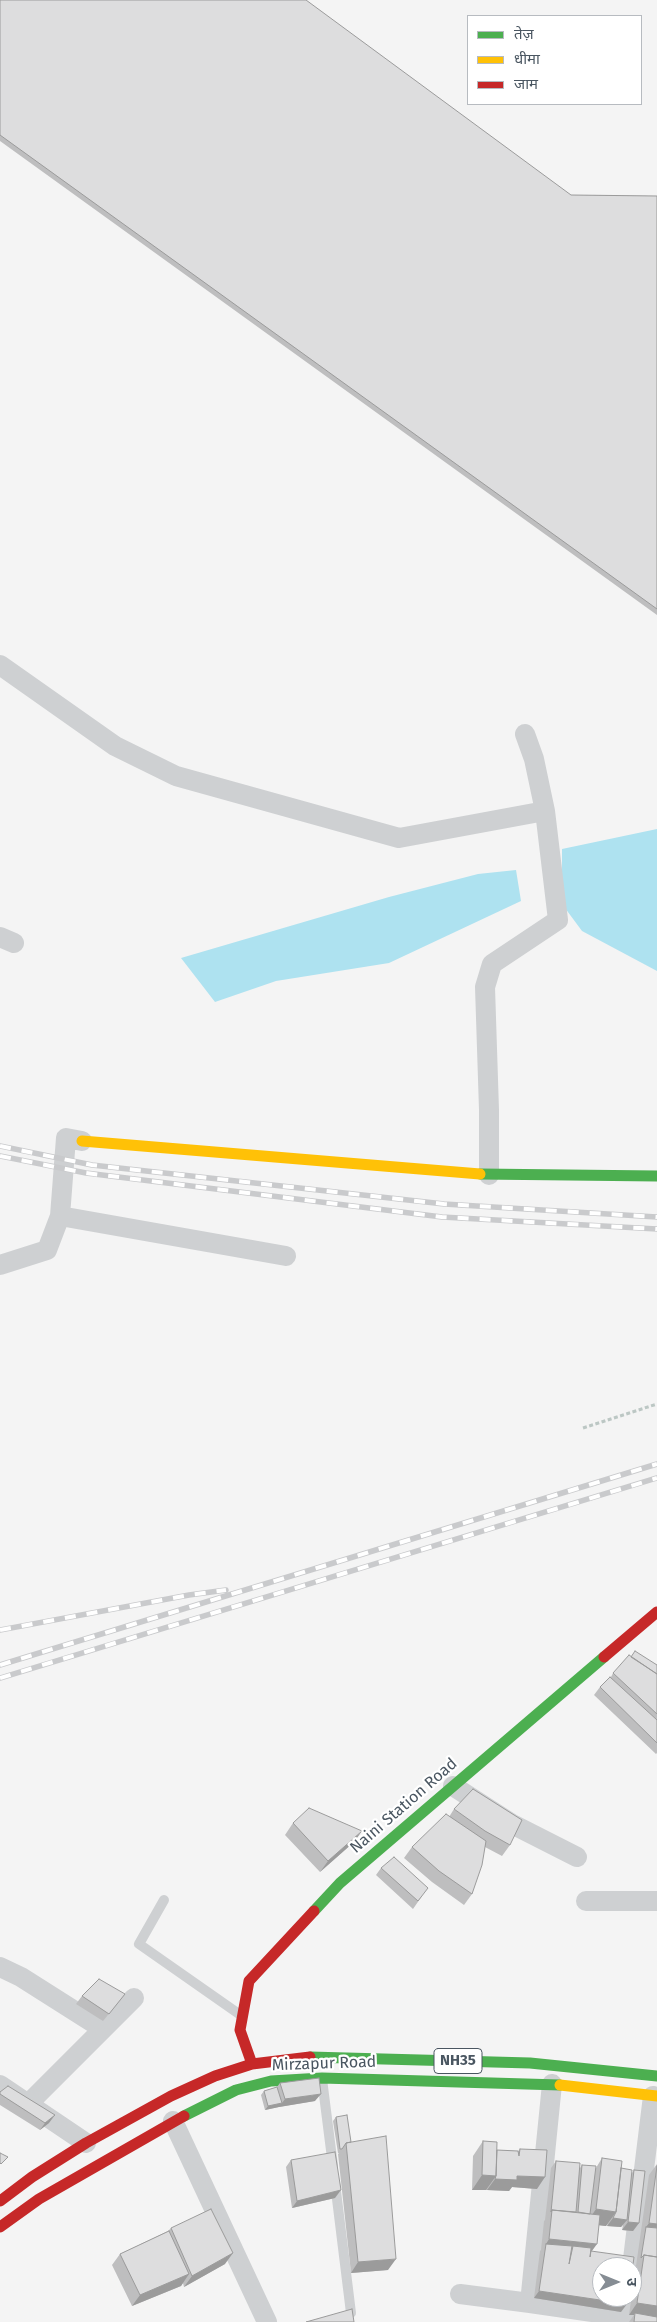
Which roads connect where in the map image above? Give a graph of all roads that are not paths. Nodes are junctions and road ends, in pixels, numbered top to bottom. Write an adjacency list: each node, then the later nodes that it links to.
1 (0, 665): 3 (street)
2 (525, 734): 3 (street)
3 (545, 811): 5 (street)
4 (82, 1141): 5 (main road); 7 (street)
5 (489, 1175): 6 (main road)
6 (657, 1176)
7 (60, 1216): 8 (street); 9 (street)
8 (286, 1256)
9 (0, 1265)
10 (657, 1612): 11 (main road, Naini Station Road)
11 (453, 1786): 12 (street); 18 (main road, Naini Station Road)
12 (577, 1857)
13 (164, 1900): 18 (lane)
14 (586, 1901): 15 (street)
15 (657, 1901)
16 (0, 1967): 19 (street)
17 (134, 1998): 19 (street)
18 (242, 2016): 20 (main road, Naini Station Road)
19 (102, 2029): 26 (street)
20 (253, 2064): 24 (main road); 24 (main road); 25 (main road, Mirzapur Road / NH35); 28 (main road, Mirzapur Road / NH35)
21 (322, 2078): 22 (main road, Mirzapur Road / NH35); 24 (main road, Mirzapur Road / NH35); 35 (lane)
22 (552, 2084): 25 (main road, Mirzapur Road / NH35); 33 (street)
23 (0, 2085): 26 (street)
24 (257, 2085): 27 (main road, Mirzapur Road / NH35)
25 (656, 2089): 31 (street)
26 (29, 2102): 28 (street)
27 (173, 2121): 30 (main road, Mirzapur Road / NH35); 38 (street)
28 (86, 2143): 29 (main road, Mirzapur Road / NH35)
29 (0, 2201)
30 (0, 2228)
31 (633, 2257)
32 (460, 2294): 33 (street)
33 (530, 2303): 36 (street)
34 (627, 2307): 36 (street)
35 (351, 2313)
36 (622, 2319): 37 (street)
37 (648, 2320)
38 (267, 2322)

